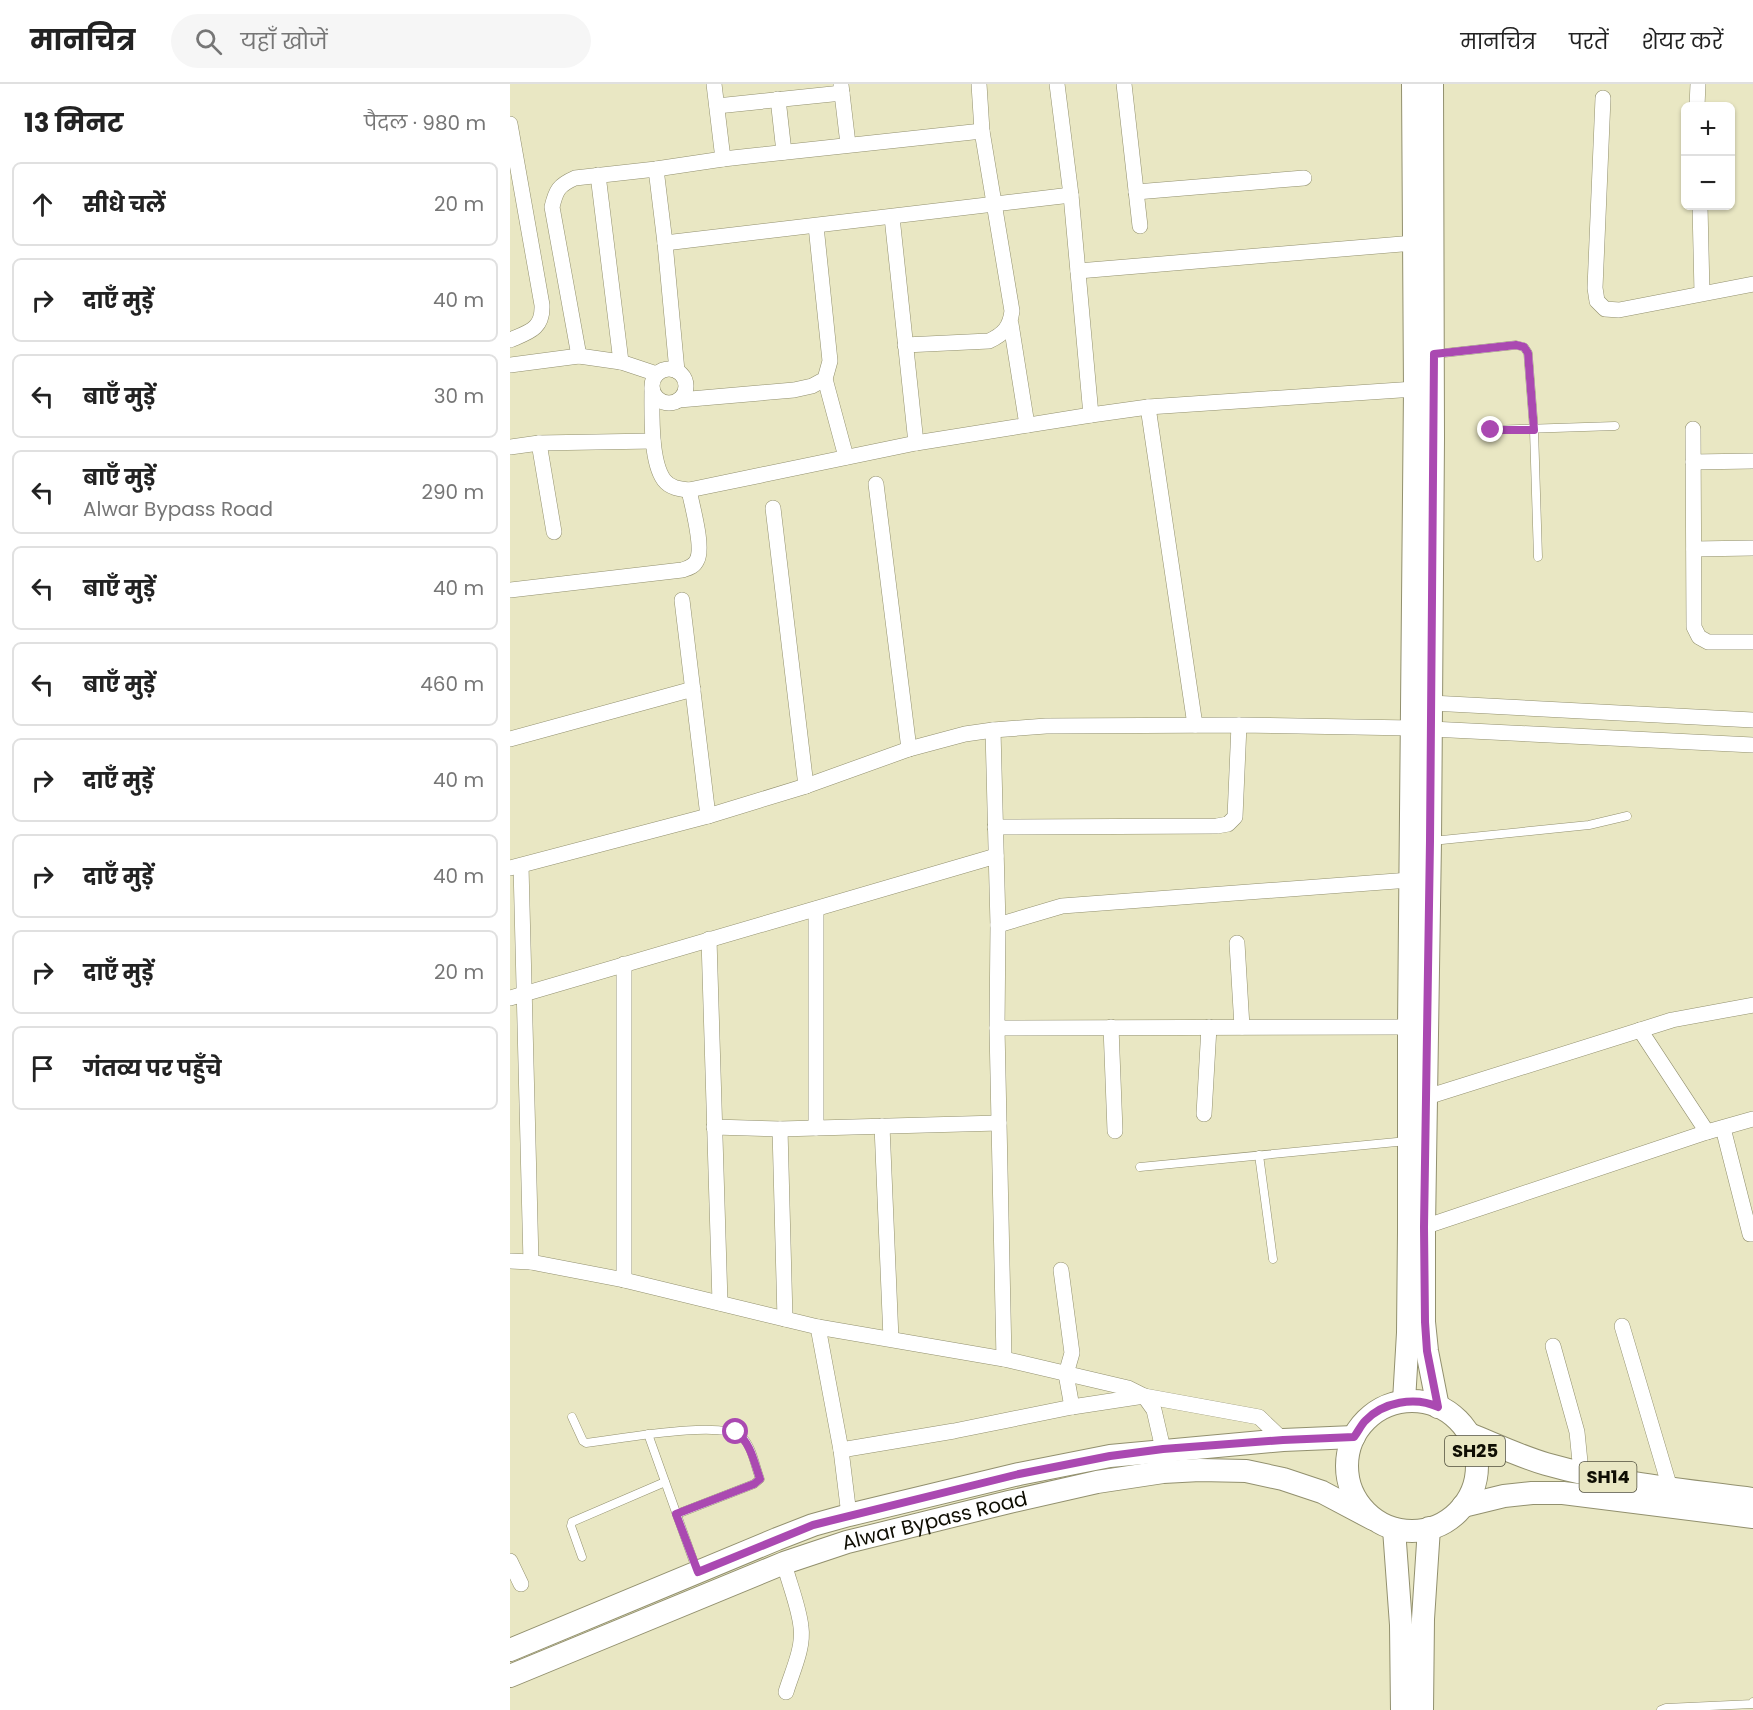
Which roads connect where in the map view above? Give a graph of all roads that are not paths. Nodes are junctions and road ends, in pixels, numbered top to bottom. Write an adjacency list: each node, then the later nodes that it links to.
1 (714, 84): 12 (street)
2 (979, 84): 14 (street)
3 (1056, 84): 23 (street)
4 (1124, 84): 22 (street)
5 (1413, 84): 30 (main road)
6 (1432, 84): 37 (main road)
7 (1698, 84): 11 (street)
8 (841, 89): 10 (street); 15 (street)
9 (1603, 98): 33 (street)
10 (778, 99): 12 (street); 17 (street)
11 (1697, 102)
12 (717, 106): 18 (street)
13 (510, 124): 16 (street)
14 (982, 131): 15 (street); 24 (street)
15 (848, 144): 17 (street)
16 (512, 148): 35 (street)
17 (784, 152): 18 (street)
18 (723, 159): 19 (street)
19 (656, 169): 20 (street); 29 (street)
20 (598, 175): 38 (street); 39 (street)
21 (1304, 178): 22 (street)
22 (1136, 192): 28 (street)
23 (1071, 195): 24 (street); 31 (street)
24 (995, 204): 26 (street); 34 (street)
25 (1700, 210): 33 (street)
26 (892, 217): 27 (street); 36 (street)
27 (816, 226): 29 (street); 42 (street)
28 (1140, 226)
29 (665, 243): 41 (street)
30 (1414, 243): 31 (street); 44 (main road)
31 (1078, 271): 47 (street)
32 (1753, 284): 33 (street)
33 (1702, 293)
34 (1011, 324): 36 (street); 48 (street)
35 (510, 340)
36 (905, 345): 55 (street)
37 (1434, 354): 52 (lane); 71 (main road)
38 (579, 356): 39 (street); 40 (street)
39 (621, 362): 43 (street)
40 (510, 365)
41 (677, 371): 43 (street); 45 (street)
42 (825, 379): 45 (street); 57 (street)
43 (655, 381): 45 (street); 53 (street)
44 (1415, 389): 46 (street); 75 (main road)
45 (679, 400)
46 (1148, 407): 47 (street); 74 (street)
47 (1091, 415): 48 (street)
48 (1027, 425): 55 (street)
49 (1615, 426): 52 (lane)
50 (1693, 429): 59 (street)
51 (1491, 430): 52 (lane)
52 (1534, 430): 66 (lane)
53 (653, 441): 54 (street); 61 (street)
54 (539, 443): 56 (street); 63 (street)
55 (916, 443): 57 (street)
56 (510, 447)
57 (846, 458): 61 (street)
58 (1753, 461): 59 (street)
59 (1693, 462): 65 (street)
60 (876, 484): 79 (street)
61 (689, 490): 67 (street)
62 (773, 508): 80 (street)
63 (554, 532)
64 (1753, 548): 65 (street)
65 (1694, 549): 69 (street)
66 (1538, 557)
67 (510, 590)
68 (682, 600): 70 (street)
69 (1753, 642)
70 (693, 689): 77 (street); 81 (street)
71 (1431, 703): 72 (street); 75 (main road)
72 (1753, 720)
73 (1239, 724): 74 (street); 75 (street); 83 (street)
74 (1195, 725): 76 (street)
75 (1421, 729): 78 (street); 84 (main road); 87 (main road)
76 (993, 730): 79 (street); 83 (street)
77 (510, 740)
78 (1753, 745)
79 (909, 749): 80 (street)
80 (806, 786): 81 (street)
81 (708, 816): 86 (street)
82 (1627, 816): 84 (lane)
83 (995, 827): 85 (street)
84 (1430, 841): 101 (main road)
85 (996, 856): 88 (street); 89 (street)
86 (515, 867): 93 (street)
87 (1410, 880): 89 (street); 97 (main road)
88 (816, 909): 90 (street); 108 (street)
89 (998, 925): 98 (street)
90 (709, 939): 92 (street); 106 (street)
91 (1237, 943): 96 (street)
92 (624, 964): 93 (street); 121 (street)
93 (518, 996): 119 (street)
94 (1753, 1005): 100 (street)
95 (1111, 1027): 98 (street); 99 (street); 110 (street)
96 (1242, 1027): 97 (street); 99 (street)
97 (1409, 1027): 112 (main road)
98 (997, 1028): 104 (street)
99 (1209, 1028): 102 (street)
100 (1640, 1030): 101 (street); 111 (street)
101 (1427, 1097): 115 (main road)
102 (1204, 1114)
103 (1753, 1119): 109 (street)
104 (999, 1123): 105 (street); 128 (street)
105 (882, 1126): 108 (street); 126 (street)
106 (714, 1127): 107 (street); 122 (street)
107 (780, 1128): 108 (street); 123 (street)
108 (816, 1128)
109 (1723, 1128): 111 (street); 116 (street)
110 (1115, 1131)
111 (1707, 1132): 115 (street)
112 (1409, 1141): 113 (lane); 131 (main road)
113 (1259, 1155): 114 (lane); 117 (lane)
114 (1140, 1167)
115 (1424, 1227): 133 (main road)
116 (1753, 1234)
117 (1273, 1259)
118 (510, 1261): 119 (street)
119 (531, 1262): 121 (street)
120 (1061, 1270): 129 (street)
121 (624, 1280): 122 (street)
122 (720, 1303): 123 (street)
123 (785, 1319): 125 (street)
124 (1622, 1326): 143 (street)
125 (818, 1327): 126 (street); 140 (street)
126 (891, 1339): 128 (street)
127 (1553, 1346): 141 (street)
128 (1004, 1359): 129 (street)
129 (1066, 1374): 130 (street); 132 (street)
130 (1144, 1396): 132 (street); 138 (street); 139 (street)
131 (1404, 1401): 133 (main road, SH25); 137 (main road, SH25)
132 (1072, 1407): 140 (street)
133 (1438, 1407): 136 (main road, SH25)
134 (572, 1417): 135 (lane)
135 (648, 1434): 142 (lane); 146 (lane)
136 (1469, 1434): 141 (main road, SH14); 145 (main road, SH25)
137 (1354, 1437): 138 (main road, Alwar Bypass Road); 149 (main road, SH25)
138 (1283, 1440): 139 (main road, Alwar Bypass Road)
139 (1163, 1449): 147 (main road, Alwar Bypass Road)
140 (841, 1450): 147 (street)
141 (1581, 1472): 143 (main road, SH14)
142 (665, 1482): 146 (lane); 152 (lane)
143 (1670, 1488): 144 (main road, SH14)
144 (1753, 1499)
145 (1463, 1506): 148 (main road, SH14); 150 (main road, SH25)
146 (676, 1514): 155 (lane)
147 (849, 1515): 155 (main road, Alwar Bypass Road)
148 (1753, 1518)
149 (1373, 1519): 151 (main road, SH25); 154 (main road, Alwar Bypass Road)
150 (1429, 1528): 151 (main road, SH25); 162 (main road)
151 (1394, 1529): 161 (main road)
152 (582, 1557)
153 (510, 1561): 156 (street)
154 (784, 1563): 158 (main road, Alwar Bypass Road); 159 (street)
155 (698, 1572): 157 (main road, Alwar Bypass Road)
156 (521, 1584)
157 (510, 1650)
158 (510, 1676)
159 (786, 1692)
160 (1753, 1702): 163 (lane)
161 (1402, 1710)
162 (1422, 1710)
163 (1661, 1710)

